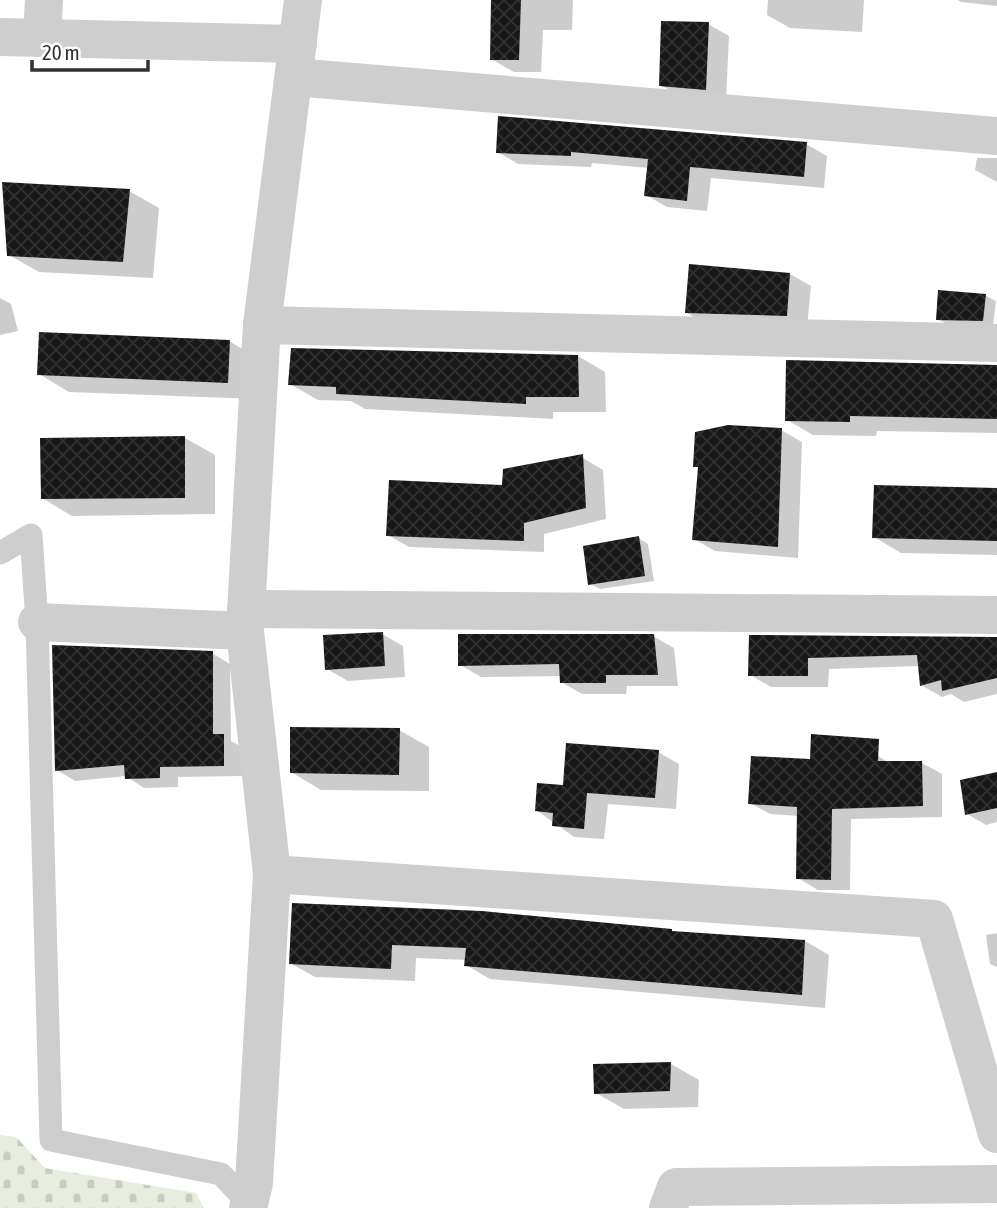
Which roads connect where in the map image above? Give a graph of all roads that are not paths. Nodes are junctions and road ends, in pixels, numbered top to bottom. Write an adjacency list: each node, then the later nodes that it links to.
1 (303, 0): 4 (street)
2 (43, 18): 3 (street); 4 (street)
3 (0, 37)
4 (296, 61): 5 (street); 6 (street)
5 (997, 136)
6 (261, 325): 7 (street); 10 (street)
7 (997, 343)
8 (0, 553): 11 (lane)
9 (997, 615): 10 (street)
10 (246, 620): 11 (street); 12 (street)
11 (37, 622): 15 (lane)
12 (272, 874): 13 (street); 15 (street)
13 (997, 1134)
14 (997, 1184): 16 (street)
15 (249, 1206)
16 (667, 1208)

